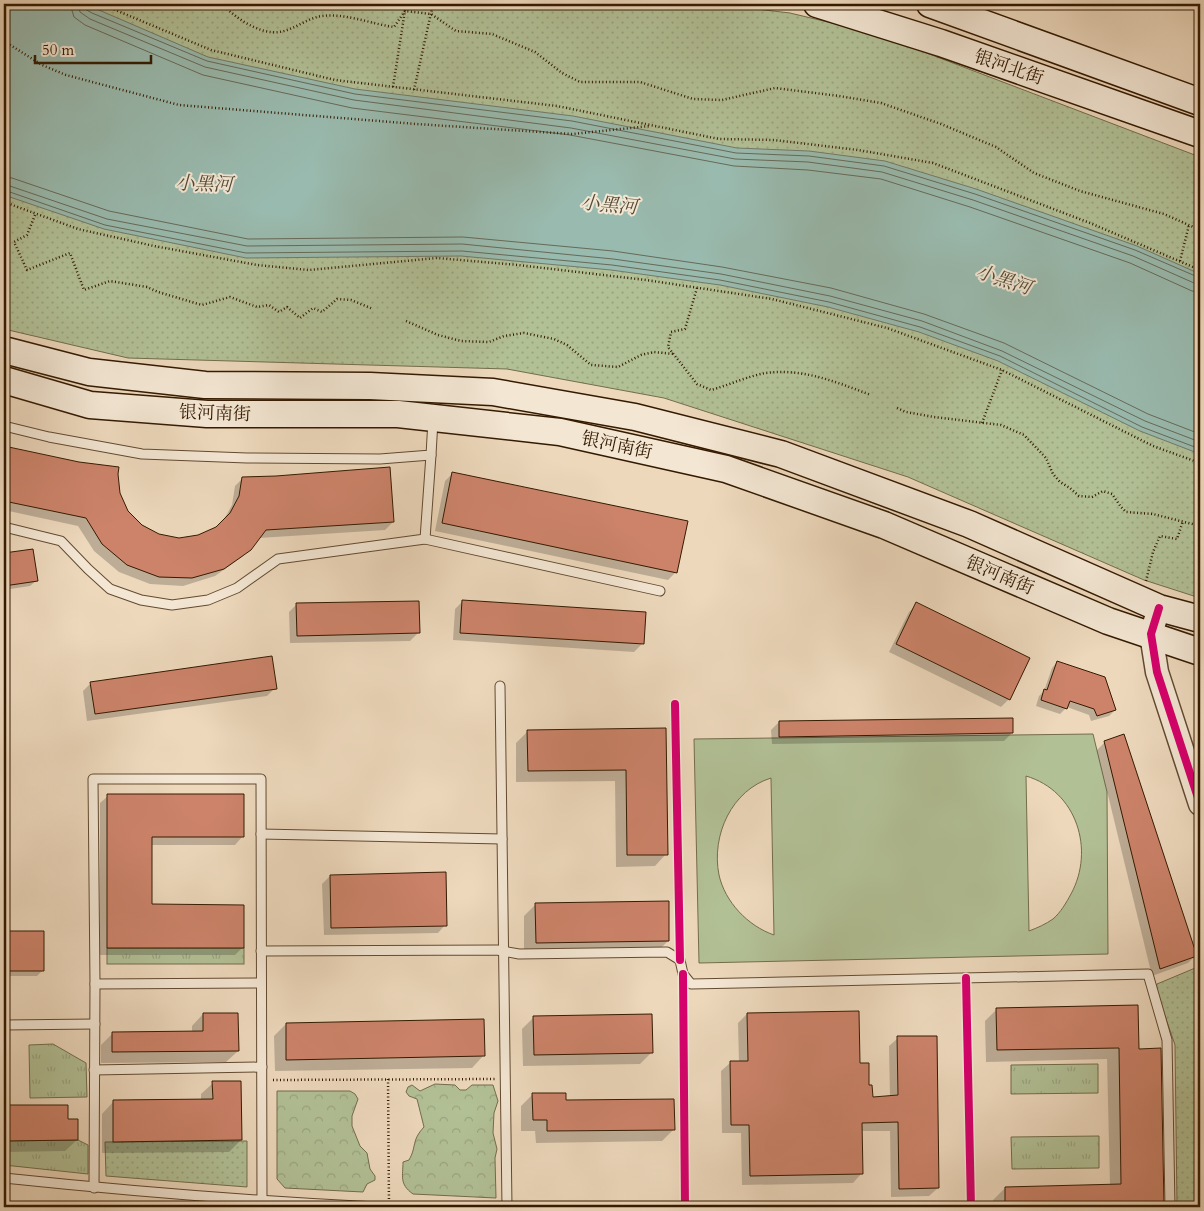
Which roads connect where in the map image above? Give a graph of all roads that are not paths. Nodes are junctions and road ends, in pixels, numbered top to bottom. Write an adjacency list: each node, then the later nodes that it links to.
1 (817, 4): 4 (main road, 银河北街)
2 (930, 4): 3 (main road, 银河北街)
3 (1200, 102)
4 (1200, 134)
5 (4, 350): 13 (main road, 银河南街)
6 (4, 380): 7 (main road, 银河南街)
7 (433, 418): 9 (lane); 15 (main road, 银河南街)
8 (4, 426): 9 (lane)
9 (431, 455): 11 (lane)
10 (4, 527): 11 (lane)
11 (425, 539): 12 (lane)
12 (660, 591)
13 (1159, 608): 14 (main road, 银河南街); 15 (street)
14 (1200, 619)
15 (1151, 634): 16 (main road, 银河南街); 18 (street)
16 (1200, 652)
17 (500, 686): 20 (lane)
18 (1200, 804)
19 (261, 834): 20 (lane); 21 (lane); 24 (lane)
20 (502, 839): 22 (lane)
21 (262, 951): 22 (lane); 23 (lane)
22 (504, 952): 33 (lane); 34 (lane)
23 (261, 983): 24 (lane); 27 (lane)
24 (95, 984): 25 (lane)
25 (94, 1024): 26 (lane); 28 (lane)
26 (4, 1025)
27 (262, 1068): 28 (lane); 31 (lane)
28 (94, 1070): 30 (lane)
29 (4, 1178): 30 (lane)
30 (94, 1188): 31 (lane)
31 (262, 1201): 32 (lane)
32 (376, 1207)
33 (507, 1207)
34 (1170, 1207)

